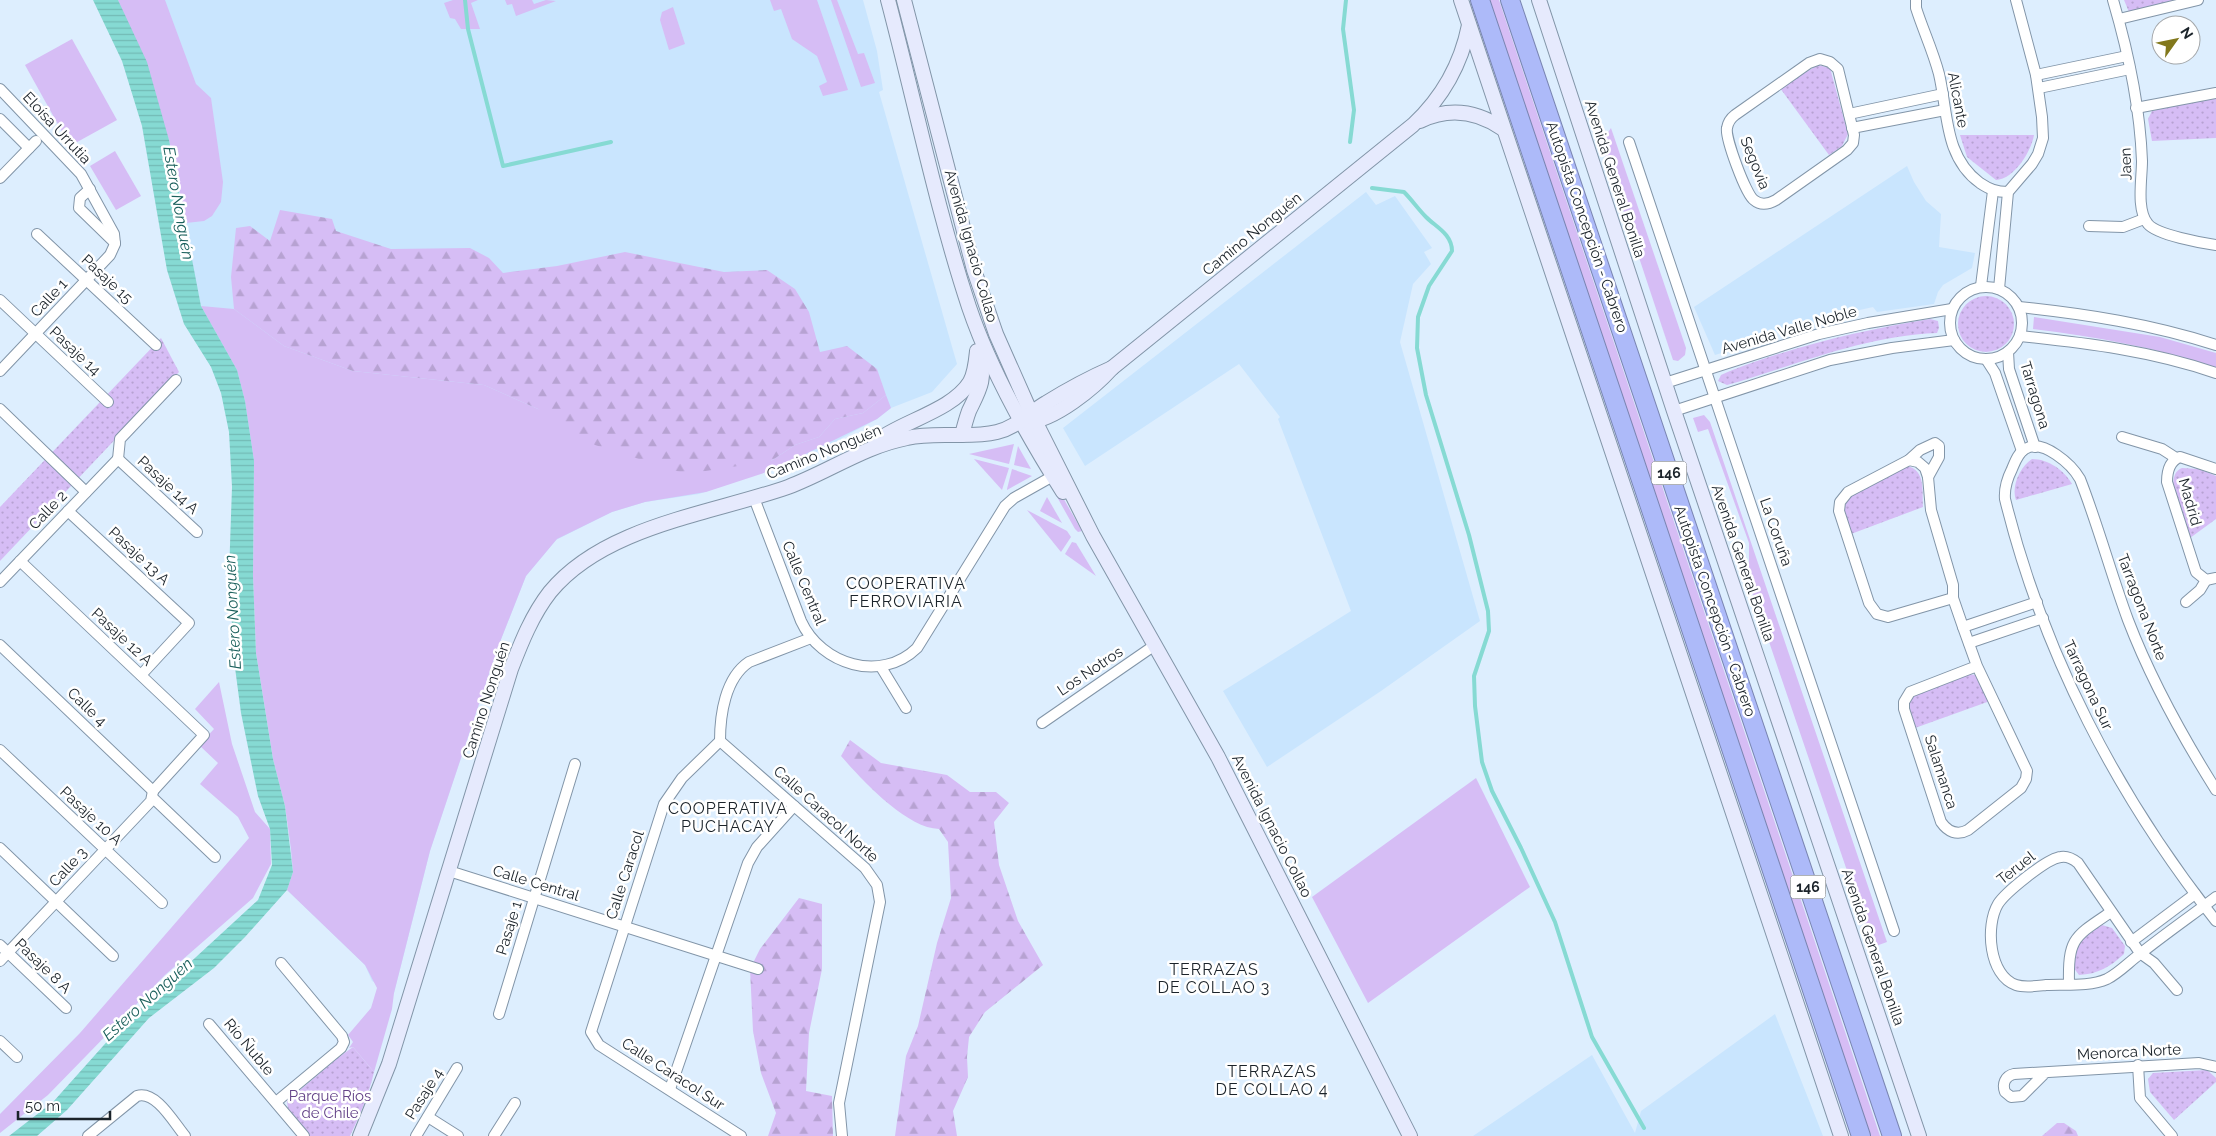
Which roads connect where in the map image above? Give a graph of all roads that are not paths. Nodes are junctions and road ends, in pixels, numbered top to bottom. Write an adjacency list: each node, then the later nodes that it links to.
1 (888, 0): 42 (main road, Avenida Ignacio Collao)
2 (904, 0): 61 (main road, Avenida Ignacio Collao)
3 (1461, 0): 12 (main road)
4 (1480, 0): 151 (highway, Autopista Concepción - Cabrero / 146)
5 (1510, 0): 152 (highway, Autopista Concepción - Cabrero / 146)
6 (1539, 0): 56 (main road, Avenida General Bonilla)
7 (1916, 0): 19 (street, Alicante)
8 (2016, 0): 15 (street)
9 (2113, 0): 11 (street, Jaen)
10 (2198, 0): 11 (street)
11 (2119, 19): 13 (street, Jaen)
12 (1469, 24): 24 (main road, Camino Nonguén); 26 (main road)
13 (2127, 56): 14 (street, Jaen); 15 (street)
14 (2130, 69): 16 (street); 20 (street, Jaen)
15 (2036, 75): 16 (street)
16 (2039, 88): 31 (street)
17 (0, 89): 29 (street, Eloísa Urrutia)
18 (2216, 93): 20 (street)
19 (1943, 94): 21 (street, Alicante); 22 (street)
20 (2136, 108): 32 (street, Jaen)
21 (1945, 110): 25 (street); 30 (street, Alicante)
22 (1849, 114): 25 (street, Segovia); 25 (street, Segovia)
23 (0, 119): 28 (street)
24 (1413, 125): 26 (main road, Camino Nonguén); 61 (main road, Camino Nonguén)
25 (1852, 128)
26 (1503, 129): 150 (main road)
27 (1629, 142): 52 (street, La Coruña)
28 (0, 178)
29 (90, 189): 35 (street); 35 (street)
30 (1994, 191): 31 (street); 38 (street)
31 (2008, 192): 39 (street)
32 (2144, 219): 33 (street); 36 (street)
33 (2089, 226)
34 (37, 234): 37 (street, Pasaje 15)
35 (116, 244): 37 (street, Calle 1)
36 (2216, 245)
37 (87, 280): 44 (street, Calle 1); 48 (street, Pasaje 15)
38 (1981, 286): 39 (street); 43 (street)
39 (1999, 289): 41 (street)
40 (0, 300): 44 (street, Pasaje 14)
41 (2019, 307): 45 (street); 47 (street)
42 (970, 308): 49 (main road); 61 (main road, Avenida Ignacio Collao)
43 (1952, 309): 46 (street); 52 (street, Avenida Valle Noble)
44 (36, 334): 53 (street, Calle 1); 58 (street, Pasaje 14)
45 (2020, 336): 50 (street); 54 (street)
46 (1954, 340): 51 (street); 57 (street)
47 (2216, 345)
48 (156, 346)
49 (977, 351): 62 (main road); 66 (main road)
50 (2008, 352): 51 (street); 64 (street, Tarragona)
51 (1986, 359): 65 (street, Tarragona)
52 (1706, 370): 56 (street, Avenida Valle Noble); 57 (street, La Coruña)
53 (0, 371)
54 (2216, 374)
55 (176, 380): 67 (street)
56 (1665, 383): 60 (main road, Avenida General Bonilla)
57 (1715, 397): 60 (street); 115 (street, La Coruña)
58 (108, 402)
59 (0, 409): 73 (street)
60 (1674, 411): 153 (main road, Avenida General Bonilla)
61 (1029, 419): 62 (main road, Camino Nonguén); 71 (main road, Avenida Ignacio Collao); 77 (main road, Avenida Ignacio Collao)
62 (962, 435): 66 (main road, Camino Nonguén)
63 (2122, 437): 68 (street, Madrid)
64 (2035, 447): 65 (street); 99 (street, Tarragona Norte)
65 (2022, 451): 82 (street, Tarragona Sur)
66 (858, 455): 74 (main road, Camino Nonguén)
67 (118, 458): 73 (street, Calle 2); 76 (street, Pasaje 14 A)
68 (2176, 458): 70 (street, Madrid); 79 (street, Madrid)
69 (1909, 460): 72 (street); 72 (street); 81 (street)
70 (2216, 469)
71 (1053, 476): 77 (main road, Avenida Ignacio Collao); 91 (street, Calle Central)
72 (1928, 476): 81 (street, Salamanca)
73 (86, 492): 75 (street, Calle 2)
74 (754, 498): 86 (street, Calle Central); 105 (main road, Camino Nonguén)
75 (68, 510): 78 (street, Calle 2); 92 (street, Pasaje 13 A)
76 (196, 532)
77 (1094, 536): 89 (main road, Avenida Ignacio Collao)
78 (20, 561): 80 (street, Calle 2); 92 (street, Pasaje 12 A)
79 (2211, 579): 83 (street, Madrid)
80 (0, 582)
81 (1953, 598): 85 (street, Salamanca)
82 (2037, 602): 84 (street, Tarragona Sur); 85 (street)
83 (2186, 602)
84 (2043, 618): 87 (street); 106 (street, Tarragona Sur)
85 (1963, 627): 87 (street, Salamanca)
86 (811, 638): 91 (street, Calle Central); 96 (street)
87 (1969, 643): 90 (street, Salamanca)
88 (0, 645): 100 (street, Calle 4)
89 (1156, 645): 94 (street, Los Notros); 149 (main road, Avenida Ignacio Collao)
90 (1977, 666): 90 (street, Salamanca)
91 (881, 667): 93 (street)
92 (141, 675): 95 (street, Pasaje 12 A)
93 (906, 708)
94 (1042, 722)
95 (204, 735): 100 (street, Calle 3)
96 (720, 740): 101 (street, Calle Caracol Norte); 114 (street, Calle Caracol)
97 (0, 750): 103 (street, Pasaje 10 A)
98 (575, 764): 108 (street, Pasaje 1)
99 (2216, 790)
100 (153, 794): 103 (street, Calle 3); 104 (street, Calle 4)
101 (794, 806): 118 (street); 148 (street, Calle Caracol Norte)
102 (0, 848): 109 (street)
103 (105, 849): 109 (street, Calle 3); 110 (street, Pasaje 10 A)
104 (215, 856)
105 (449, 872): 108 (street, Calle Central); 143 (main road, Camino Nonguén)
106 (2195, 894): 111 (street, Tarragona Sur); 116 (street)
107 (2216, 897): 111 (street, Teruel)
108 (534, 898): 114 (street, Calle Central); 127 (street, Pasaje 1)
109 (56, 901): 117 (street, Calle 3); 120 (street)
110 (162, 903)
111 (2204, 906): 113 (street, Tarragona Sur); 119 (street, Teruel)
112 (2111, 912): 116 (street, Teruel); 124 (street); 124 (street, Teruel)
113 (2216, 921)
114 (624, 925): 118 (street, Calle Central); 129 (street, Calle Caracol)
115 (1894, 931)
116 (2131, 942): 119 (street, Teruel)
117 (4, 949): 121 (street, Calle 3); 126 (street, Pasaje 8 A)
118 (718, 954): 123 (street, Calle Central); 136 (street)
119 (2140, 954): 124 (street, Teruel); 125 (street, Teruel)
120 (114, 956)
121 (0, 961)
122 (280, 963): 137 (street)
123 (758, 968)
124 (2069, 984)
125 (2177, 990)
126 (66, 1008)
127 (499, 1014)
128 (209, 1024): 137 (street, Río Ñuble)
129 (592, 1036): 136 (street, Calle Caracol Sur)
130 (0, 1041): 131 (street)
131 (17, 1057)
132 (2138, 1066): 133 (street, Menorca Norte); 135 (street, Menorca Norte); 154 (street)
133 (2216, 1067)
134 (457, 1068): 139 (street, Pasaje 4)
135 (2044, 1074)
136 (670, 1089): 147 (street, Calle Caracol Sur)
137 (276, 1102): 142 (street, Río Ñuble)
138 (515, 1103): 146 (street)
139 (428, 1117): 144 (street, Pasaje 4); 145 (street)
140 (88, 1136): 141 (street)
141 (184, 1136)
142 (304, 1136)
143 (360, 1136)
144 (416, 1136)
145 (458, 1136)
146 (494, 1136)
147 (741, 1136)
148 (842, 1136)
149 (1410, 1136)
150 (1841, 1136)
151 (1862, 1136)
152 (1892, 1136)
153 (1919, 1136)
154 (2172, 1136)

